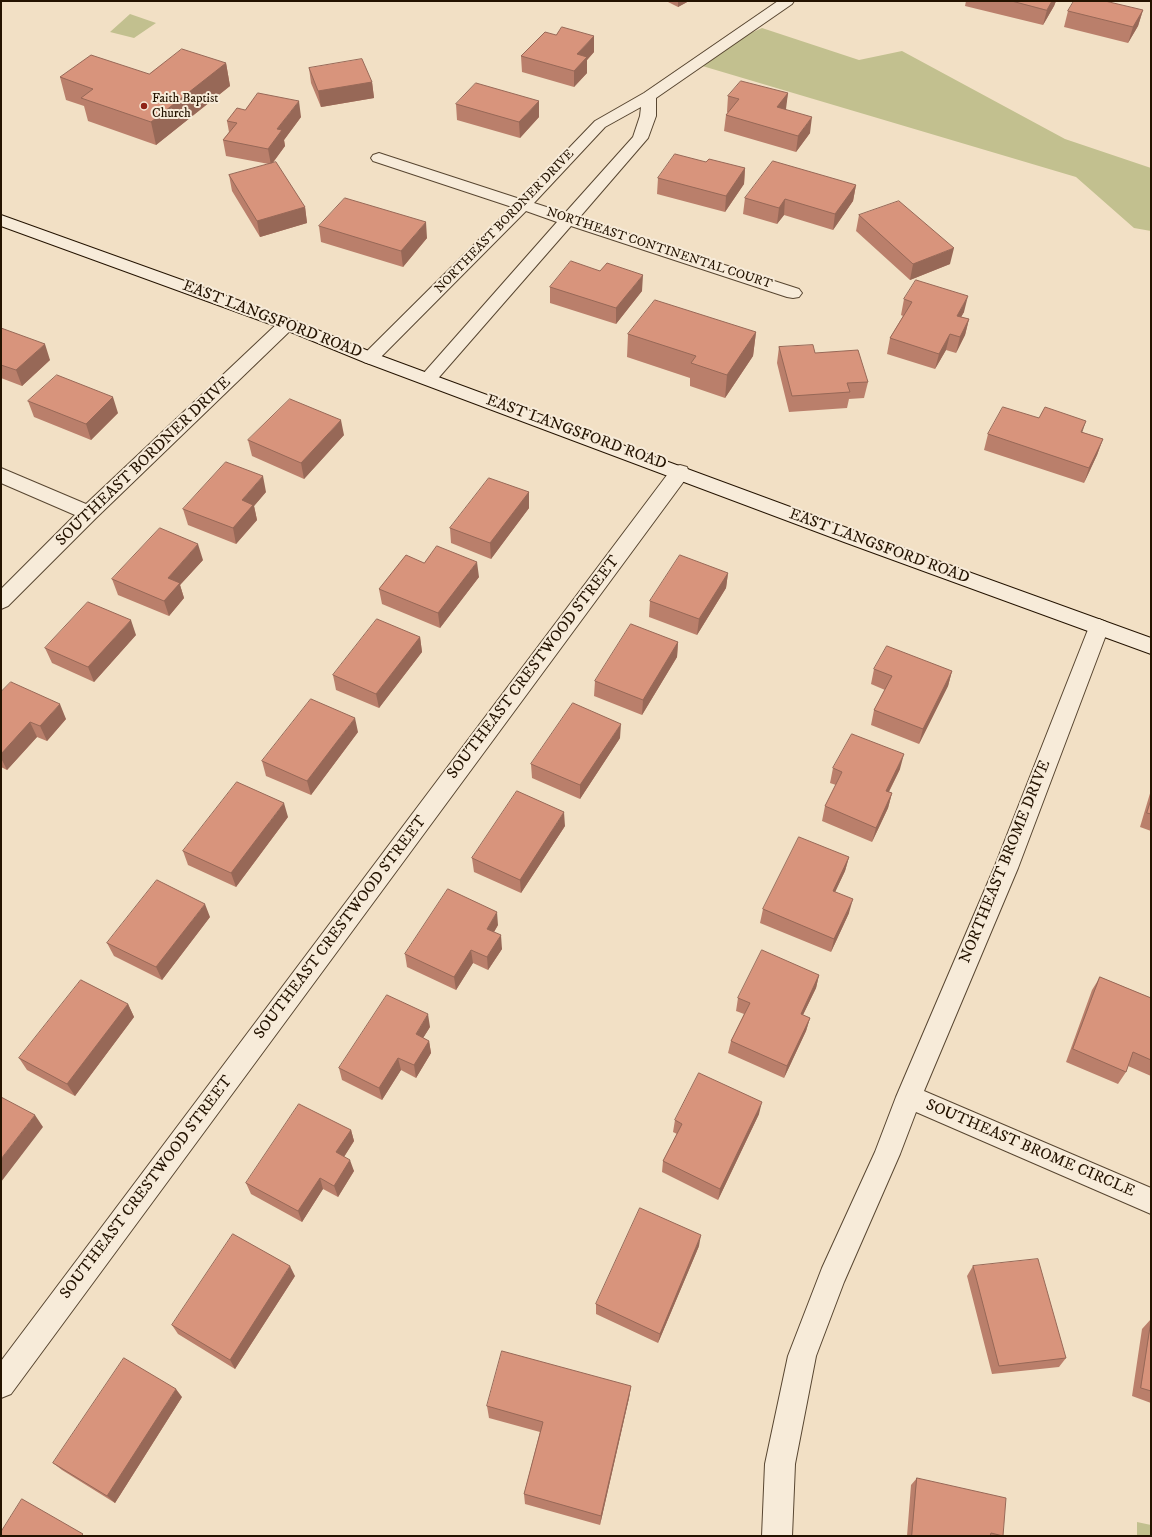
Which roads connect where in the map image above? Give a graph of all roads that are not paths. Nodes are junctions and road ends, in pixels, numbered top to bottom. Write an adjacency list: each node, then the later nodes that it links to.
1 (787, 1): 2 (street, NORTHEAST BORDNER DRIVE)
2 (648, 96): 4 (street, NORTHEAST BORDNER DRIVE); 5 (street)
3 (379, 158): 4 (street, NORTHEAST CONTINENTAL COURT)
4 (524, 204): 5 (street, NORTHEAST CONTINENTAL COURT); 9 (street, NORTHEAST BORDNER DRIVE)
5 (568, 218): 7 (street, NORTHEAST CONTINENTAL COURT); 10 (street)
6 (1, 220): 8 (street, EAST LANGSFORD ROAD)
7 (793, 293)
8 (287, 324): 9 (street, EAST LANGSFORD ROAD); 13 (street, SOUTHEAST BORDNER DRIVE)
9 (370, 358): 10 (street, EAST LANGSFORD ROAD)
10 (428, 379): 11 (street, EAST LANGSFORD ROAD)
11 (680, 472): 15 (street, EAST LANGSFORD ROAD); 19 (street, SOUTHEAST CRESTWOOD STREET)
12 (1, 475): 13 (street)
13 (90, 513): 14 (street, SOUTHEAST BORDNER DRIVE)
14 (1, 602)
15 (1099, 627): 16 (street, EAST LANGSFORD ROAD); 17 (street, NORTHEAST BROME DRIVE)
16 (1151, 646)
17 (909, 1097): 18 (street, SOUTHEAST BROME CIRCLE); 20 (street, NORTHEAST BROME DRIVE)
18 (1151, 1201)
19 (1, 1384)
20 (777, 1536)

